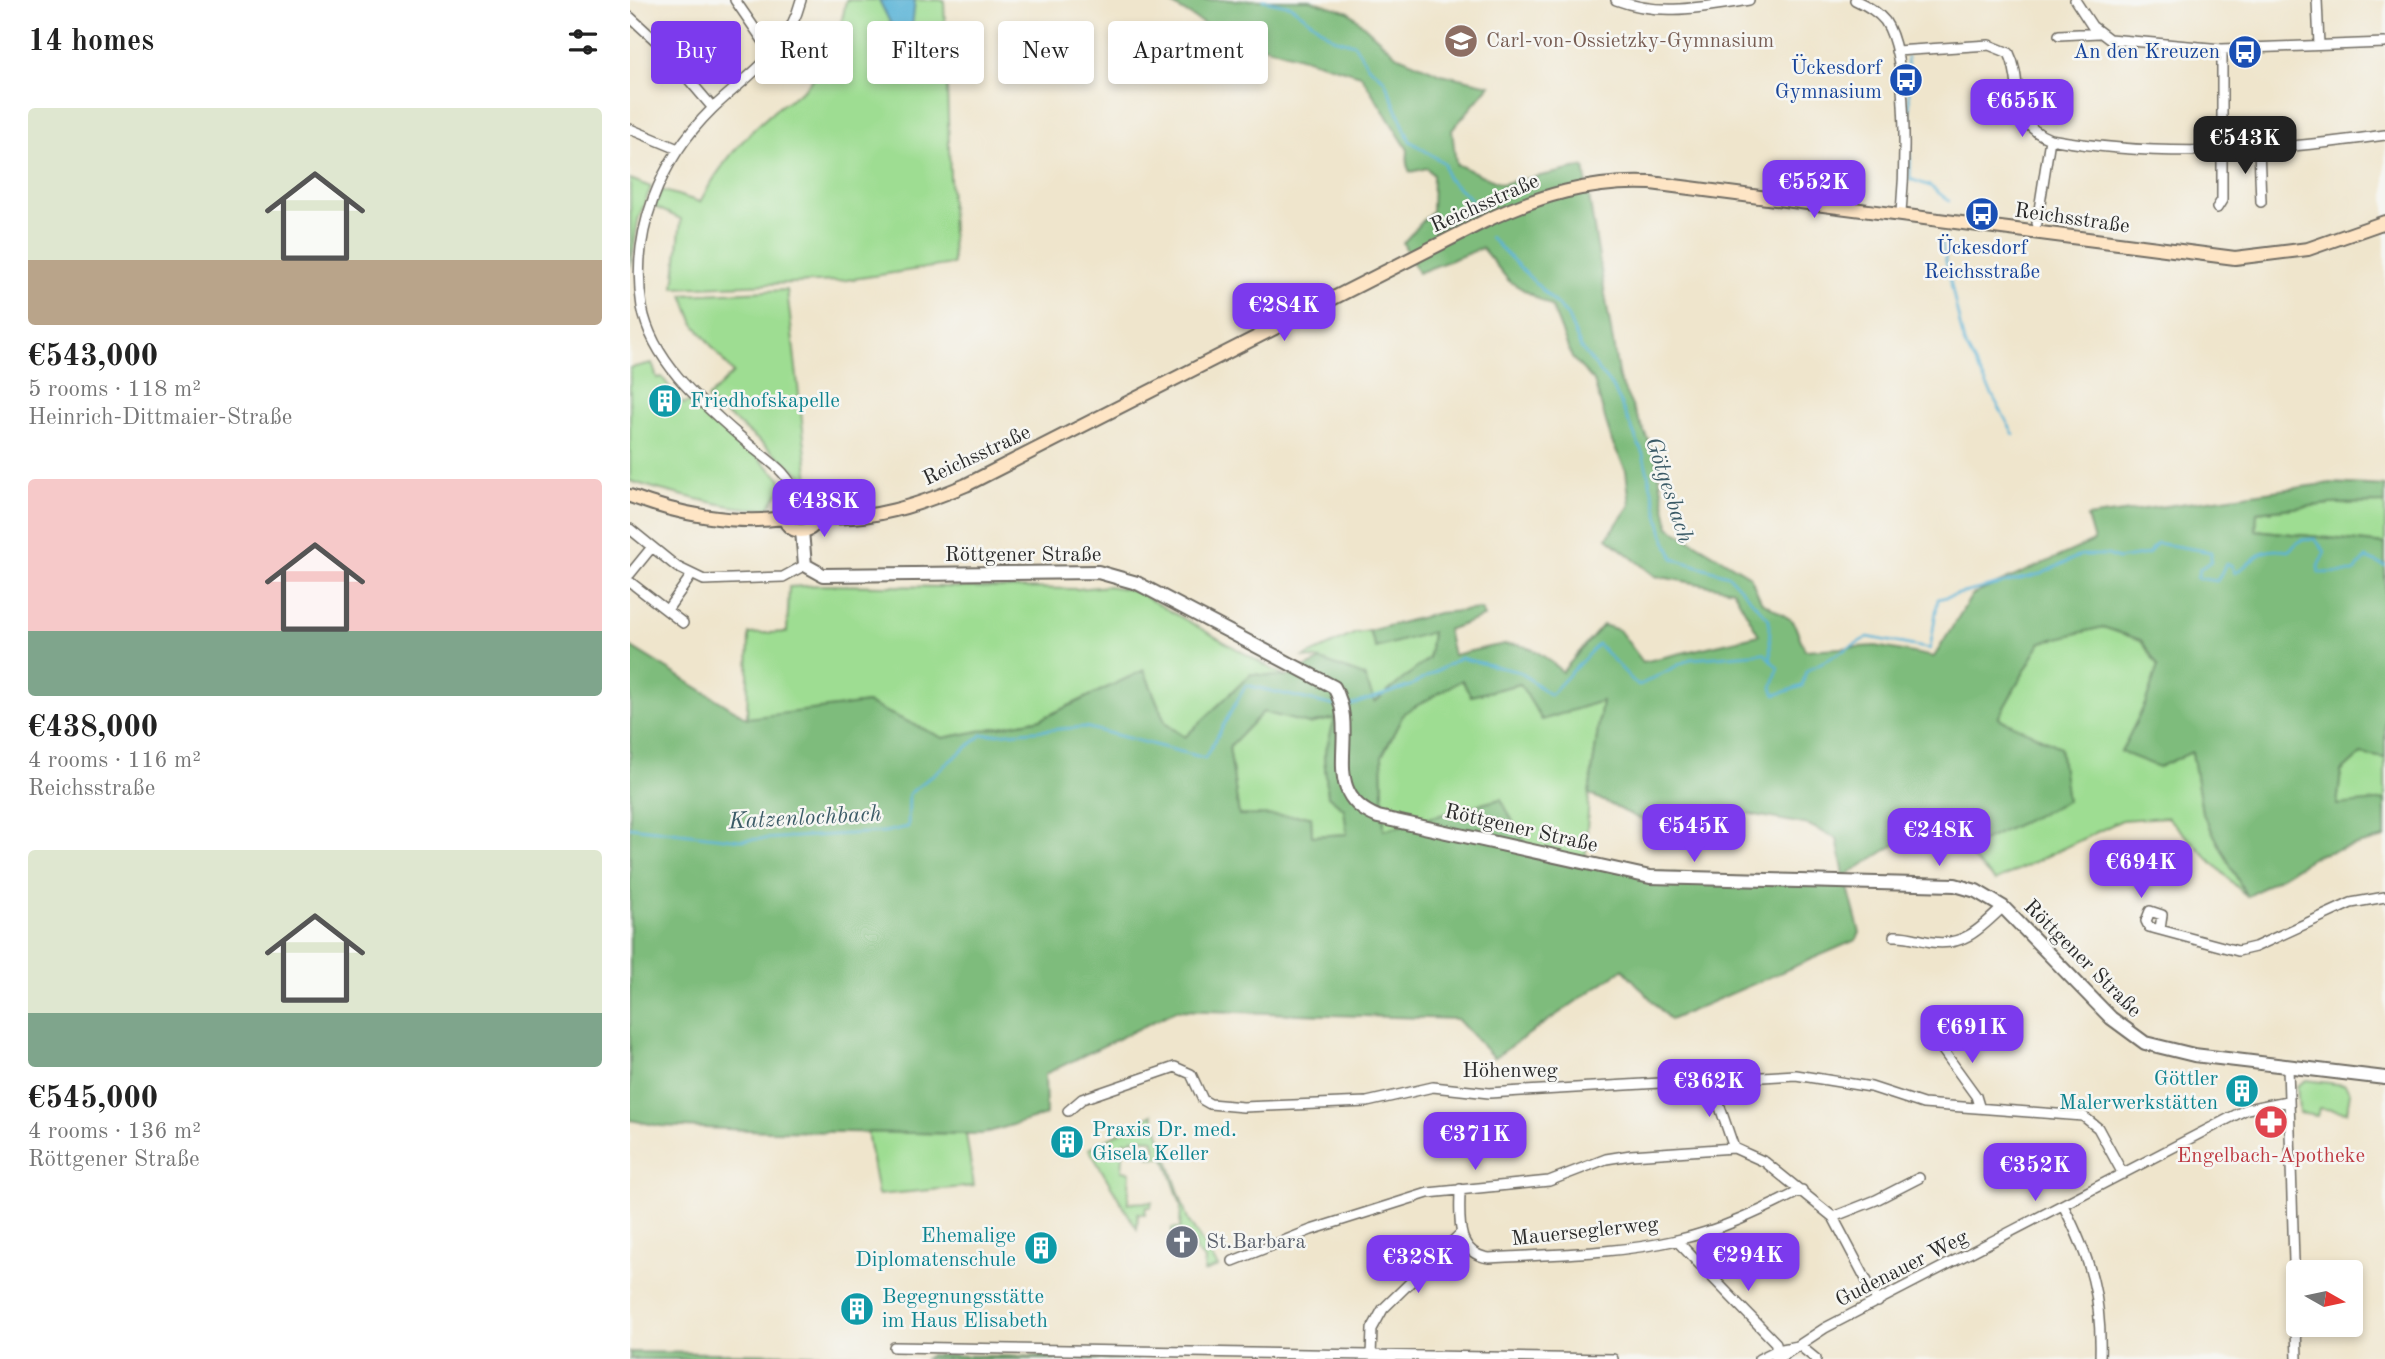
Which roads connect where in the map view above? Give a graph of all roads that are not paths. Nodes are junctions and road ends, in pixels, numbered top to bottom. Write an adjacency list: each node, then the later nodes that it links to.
1 (735, 0): 10 (street)
2 (801, 0): 9 (street)
3 (1616, 0): 4 (street)
4 (1749, 0)
5 (1854, 0): 16 (street)
6 (2076, 0): 11 (street)
7 (2317, 0): 14 (street)
8 (630, 17): 18 (street)
9 (793, 21)
10 (755, 29)
11 (2099, 33): 12 (street); 15 (street)
12 (2059, 35)
13 (2385, 43): 14 (street)
14 (2319, 45): 15 (street)
15 (2222, 49): 24 (street)
16 (1896, 51): 21 (street); 27 (street)
17 (755, 71): 18 (street)
18 (713, 108): 23 (street)
19 (630, 129): 23 (street)
20 (2385, 135): 22 (street)
21 (2050, 139): 24 (street); 29 (street)
22 (2259, 148): 24 (street); 25 (street)
23 (678, 149): 30 (street)
24 (2222, 149): 26 (street)
25 (2261, 202)
26 (2217, 208)
27 (1901, 213): 28 (main road, Reichsstraße); 33 (main road, Reichsstraße)
28 (2385, 222)
29 (2038, 223)
30 (634, 292): 32 (street)
31 (630, 496): 34 (main road)
32 (796, 497): 33 (main road); 34 (main road)
33 (818, 516): 36 (main road)
34 (784, 519): 36 (main road)
35 (630, 529): 37 (street)
36 (802, 531): 38 (street)
37 (653, 548): 39 (street); 40 (street)
38 (805, 565): 40 (street); 45 (street, Röttgener Straße)
39 (630, 574)
40 (691, 576): 42 (street)
41 (630, 582): 42 (street)
42 (667, 610): 43 (street)
43 (683, 623)
44 (2385, 897): 46 (street)
45 (2003, 907): 47 (street); 49 (street, Röttgener Straße)
46 (2161, 929)
47 (1894, 936)
48 (1934, 1038): 53 (street)
49 (2288, 1067): 50 (street, Röttgener Straße); 52 (street)
50 (2385, 1078)
51 (1711, 1081): 53 (street, Höhenweg); 54 (street, Höhenweg); 55 (street)
52 (2287, 1101): 56 (street, Gudenauer Weg); 76 (street)
53 (1979, 1106): 56 (street, Höhenweg)
54 (1068, 1111)
55 (1734, 1148): 58 (street); 59 (street)
56 (2123, 1174): 60 (street, Gudenauer Weg)
57 (1919, 1178): 61 (street)
58 (1460, 1189): 62 (street); 64 (street)
59 (1801, 1190): 61 (street); 63 (street, Mauerseglerweg)
60 (2063, 1205): 65 (street, Gudenauer Weg); 75 (street)
61 (1833, 1217): 65 (street)
62 (1460, 1234): 63 (street, Mauerseglerweg); 69 (street)
63 (1676, 1240): 70 (street)
64 (1233, 1261)
65 (1878, 1301): 66 (street, Gudenauer Weg)
66 (1800, 1346): 70 (street, Gudenauer Weg); 74 (street)
67 (894, 1347): 68 (street)
68 (1191, 1355): 71 (street)
69 (1371, 1356): 71 (street); 72 (street)
70 (1777, 1356): 73 (street, Gudenauer Weg)
71 (1338, 1357)
72 (1613, 1359)
73 (1759, 1359)
74 (1816, 1359)
75 (2101, 1359)
76 (2297, 1359)

